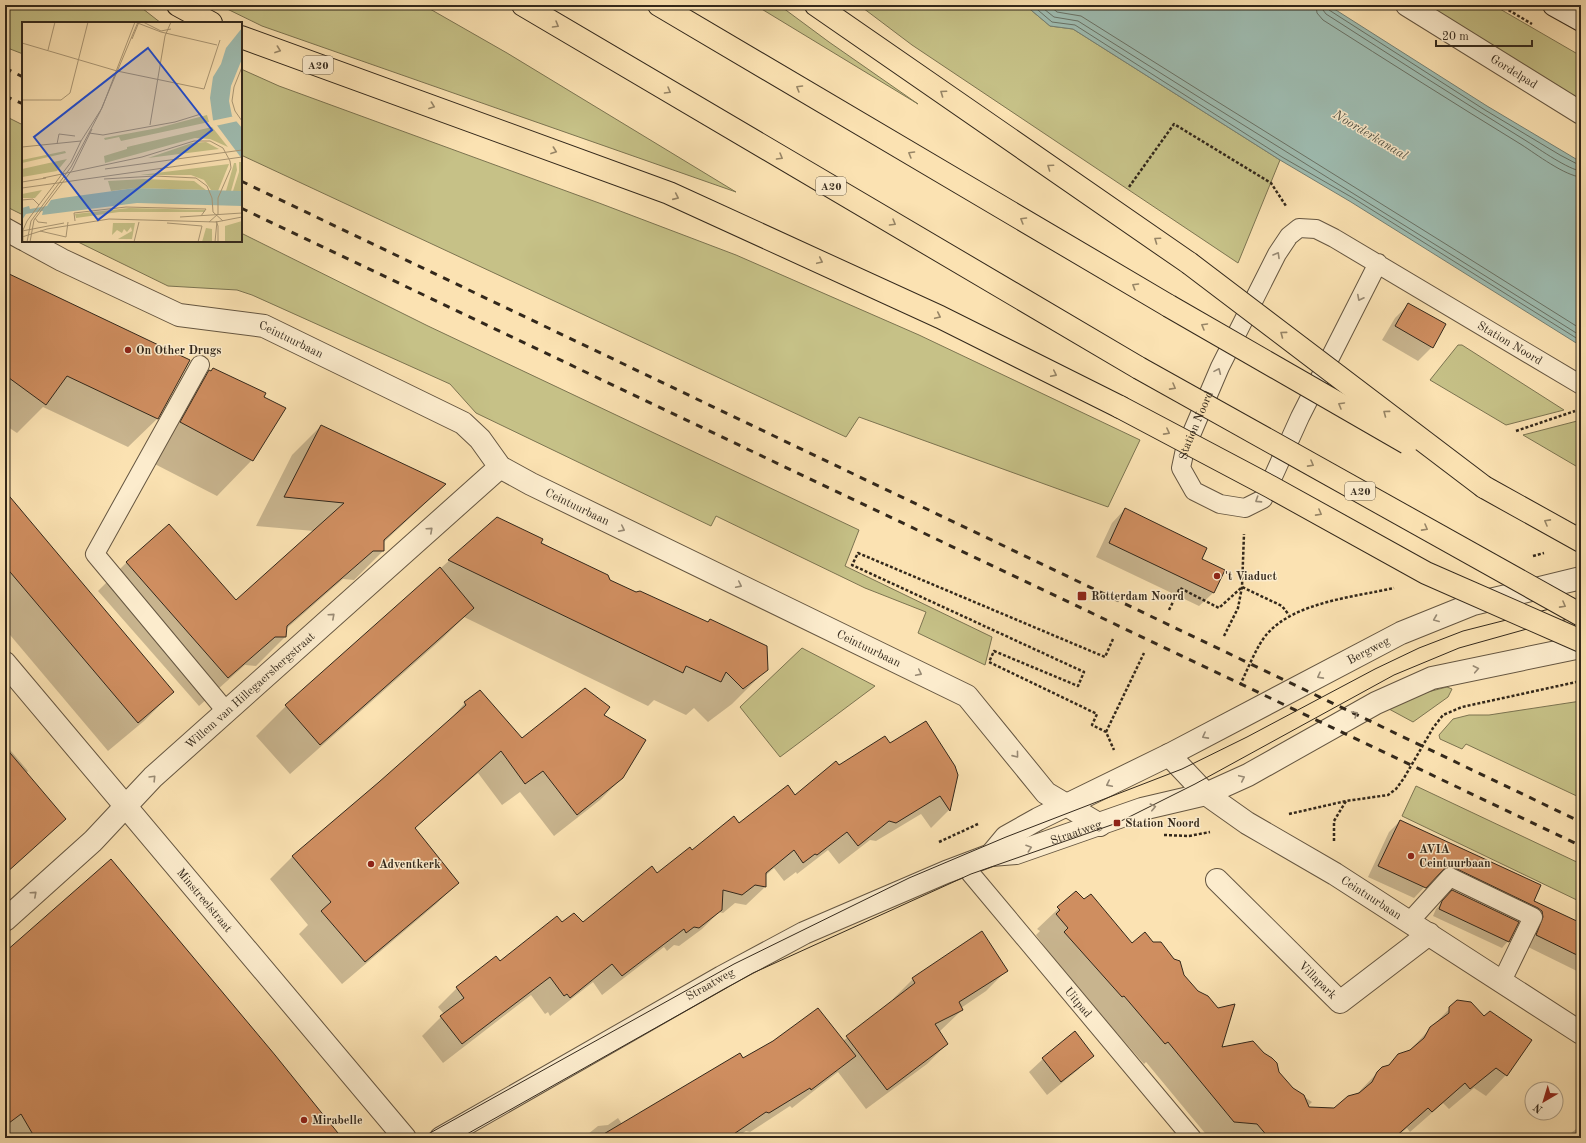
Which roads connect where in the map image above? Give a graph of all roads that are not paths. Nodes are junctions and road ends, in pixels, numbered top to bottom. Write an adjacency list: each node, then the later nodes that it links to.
1 (178, 5): 8 (highway)
2 (523, 5): 21 (highway, A20, one-way to 21, bridge)
3 (659, 5): 18 (highway, one-way to 3, bridge)
4 (816, 5): 18 (highway, one-way to 4, bridge)
5 (1406, 5): 10 (street, Gordelpad)
6 (1554, 5): 7 (street)
7 (1581, 20)
8 (209, 22)
9 (242, 37): 22 (highway, A20, one-way to 22, bridge)
10 (1581, 113)
11 (5, 229): 12 (street)
12 (22, 238)
13 (29, 242): 17 (street, Ceintuurbaan)
14 (1378, 263): 14 (lane, Station Noord, one-way to 14); 16 (lane, Station Noord)
15 (200, 365): 25 (lane)
16 (1581, 385)
17 (500, 467): 25 (street, Willem van Hillegaersbergstraat, one-way to 17); 28 (street, Ceintuurbaan, one-way to 28)
18 (1484, 487): 19 (highway, one-way to 18)
19 (1581, 541)
20 (1581, 578): 26 (street, Bergweg, one-way to 26)
21 (1581, 615)
22 (1581, 641)
23 (1581, 647): 27 (street, one-way to 23)
24 (5, 663): 29 (street, Minstreelstraat)
25 (226, 711): 29 (street, Willem van Hillegaersbergstraat, one-way to 25)
26 (1169, 754): 27 (street, Ceintuurbaan); 28 (street, Straatweg, one-way to 28)
27 (1206, 794): 30 (street, Straatweg, one-way to 27); 35 (street, Ceintuurbaan)
28 (1065, 805): 30 (street, Ceintuurbaan); 31 (street, Straatweg)
29 (126, 807): 34 (street, Willem van Hillegaersbergstraat, one-way to 29); 39 (street, Minstreelstraat)
30 (1100, 825): 31 (street, Straatweg, one-way to 30)
31 (991, 855): 32 (street, Straatweg)
32 (967, 864): 40 (street, Straatweg); 41 (lane, Uitpad)
33 (1217, 880): 36 (street, Villapark)
34 (5, 920)
35 (1410, 921): 36 (street, Ceintuurbaan); 37 (lane)
36 (1429, 934): 37 (street, Ceintuurbaan)
37 (1502, 981): 38 (street, Ceintuurbaan)
38 (1581, 1033)
39 (405, 1138)
40 (441, 1138)
41 (1192, 1138)

